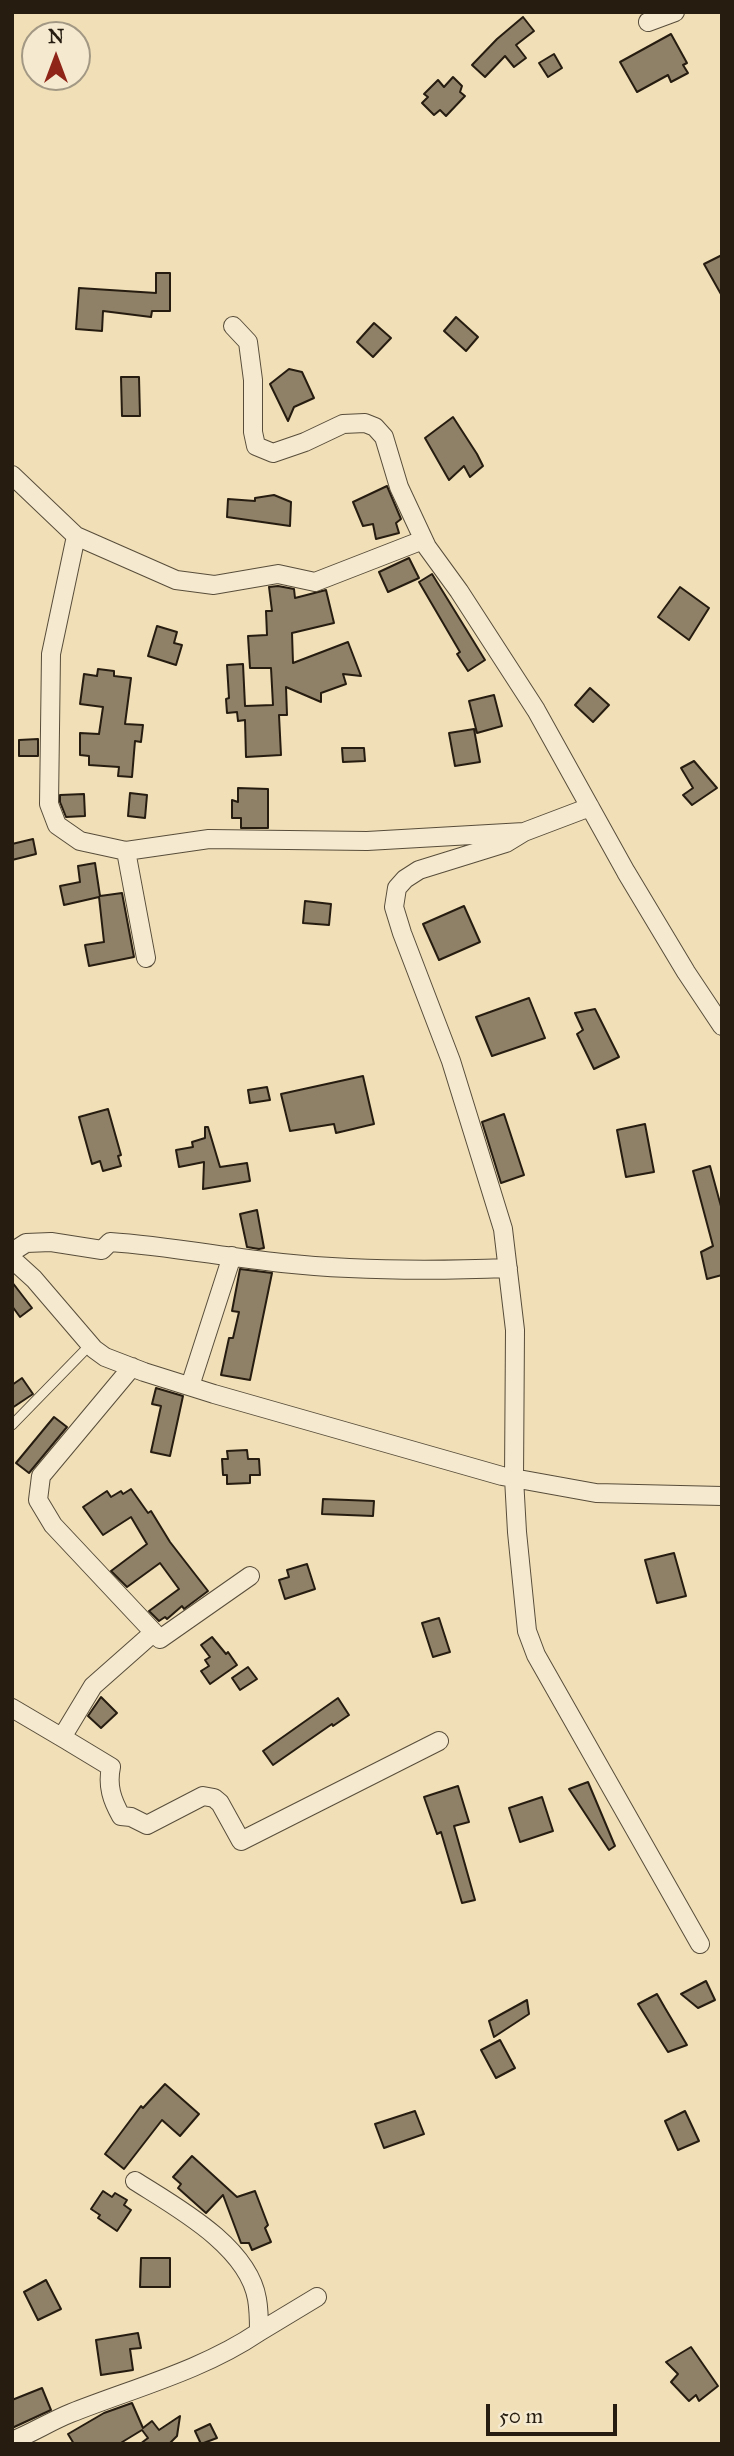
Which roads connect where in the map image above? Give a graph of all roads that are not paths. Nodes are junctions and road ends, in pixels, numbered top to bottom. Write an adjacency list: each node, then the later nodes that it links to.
1 (675, 12): 2 (street)
2 (648, 22)
3 (233, 326): 6 (street)
4 (12, 475): 5 (street)
5 (76, 536): 6 (street); 9 (street)
6 (423, 540): 7 (street)
7 (590, 807): 8 (street); 11 (street)
8 (524, 832): 9 (street); 15 (street)
9 (125, 851): 10 (street)
10 (146, 958)
11 (722, 1026)
12 (12, 1252): 13 (street)
13 (232, 1256): 15 (street); 18 (street)
14 (12, 1259): 16 (street)
15 (508, 1268): 20 (street)
16 (90, 1345): 17 (street); 19 (lane)
17 (132, 1367): 18 (street); 23 (street)
18 (190, 1386): 20 (street)
19 (12, 1424)
20 (514, 1478): 21 (street); 27 (street)
21 (722, 1496)
22 (250, 1576): 23 (street)
23 (153, 1633): 25 (street)
24 (12, 1708): 25 (street)
25 (68, 1741): 26 (street)
26 (439, 1741)
27 (700, 1944)
28 (135, 2181): 30 (street)
29 (317, 2297): 30 (street)
30 (259, 2332): 31 (street)
31 (12, 2441)

